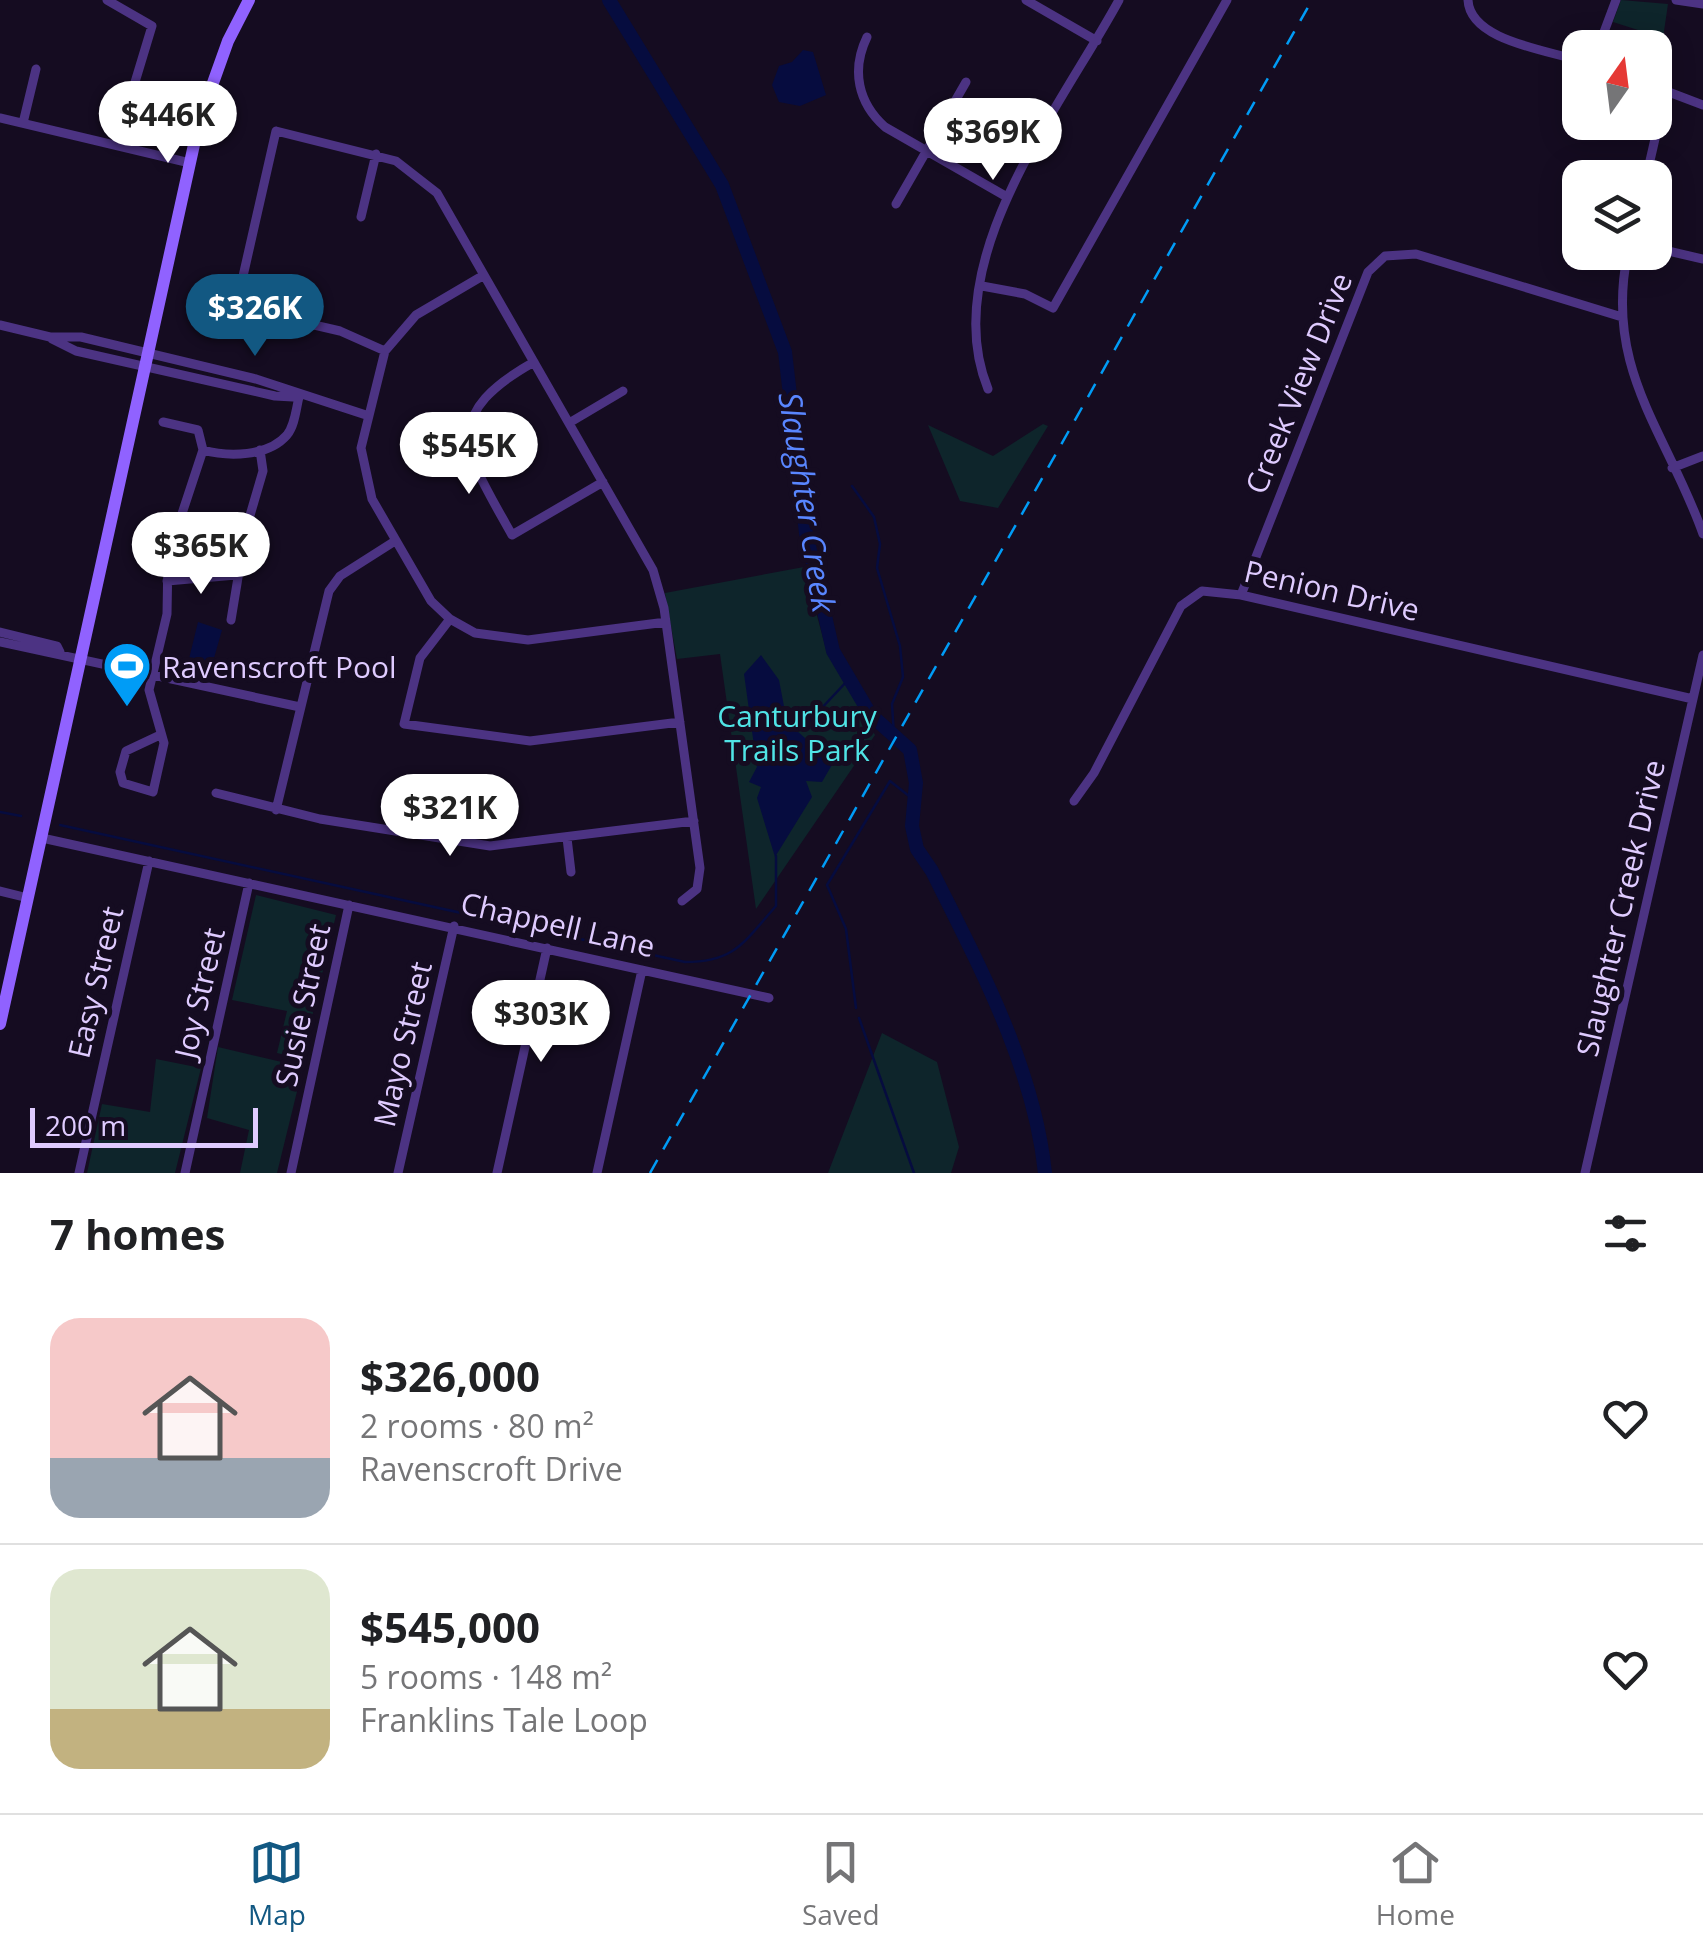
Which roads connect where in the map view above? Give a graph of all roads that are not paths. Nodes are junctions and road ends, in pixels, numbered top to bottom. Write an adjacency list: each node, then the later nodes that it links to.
1 (108, 0): 20 (street)
2 (249, 0): 23 (main road)
3 (1026, 0): 12 (street)
4 (1119, 0): 12 (street)
5 (1227, 0): 31 (street)
6 (1468, 0): 13 (street)
7 (1616, 0): 10 (street)
8 (1681, 0): 9 (street)
9 (1703, 4)
10 (1605, 30)
11 (867, 37): 21 (street)
12 (1097, 41): 24 (street)
13 (1562, 54)
14 (36, 69): 19 (street)
15 (966, 82): 21 (street)
16 (1672, 93): 17 (street)
17 (1703, 105)
18 (0, 118): 19 (street)
19 (22, 123): 20 (street)
20 (116, 145): 23 (street)
21 (926, 151): 24 (street); 25 (street)
22 (376, 154): 26 (street); 30 (street); 34 (street)
23 (190, 163): 35 (main road)
24 (1008, 197): 31 (street)
25 (896, 204)
26 (361, 218)
27 (1672, 252): 28 (street)
28 (1703, 259)
29 (1626, 270): 32 (street)
30 (484, 275): 34 (street); 36 (street)
31 (982, 286): 37 (street)
32 (1622, 317): 46 (street); 52 (street, Creek View Drive)
33 (0, 326): 35 (street)
34 (385, 351): 40 (street)
35 (148, 361): 39 (street); 60 (main road)
36 (534, 362): 42 (street); 47 (street)
37 (988, 389)
38 (624, 392): 42 (street)
39 (299, 396): 40 (street); 44 (street)
40 (366, 415): 49 (street)
41 (163, 422): 43 (street)
42 (569, 422): 47 (street)
43 (203, 450): 44 (street); 51 (street)
44 (260, 450): 50 (street)
45 (1703, 456): 46 (street)
46 (1672, 468): 48 (street)
47 (604, 482): 55 (street)
48 (1703, 534)
49 (395, 541): 53 (street); 63 (street)
50 (236, 575): 51 (street); 54 (street)
51 (167, 581): 61 (street)
52 (1241, 595): 62 (street, Penion Drive); 67 (street, Penion Drive)
53 (450, 619): 55 (street); 64 (street)
54 (231, 620)
55 (666, 622): 64 (street)
56 (0, 632): 58 (street)
57 (0, 642): 58 (street)
58 (60, 652): 60 (street)
59 (1703, 655): 62 (street, Slaughter Creek Drive)
60 (83, 657): 61 (street); 70 (main road)
61 (153, 672): 63 (street); 65 (street)
62 (1693, 700): 90 (street, Slaughter Creek Drive)
63 (300, 707): 68 (street)
64 (680, 722): 69 (street)
65 (160, 735): 65 (street)
66 (216, 793): 68 (street)
67 (1074, 800)
68 (276, 810): 71 (street)
69 (694, 820): 71 (street); 77 (street)
70 (42, 838): 72 (street, Chappell Lane); 76 (main road)
71 (567, 838): 73 (street)
72 (148, 861): 74 (street, Chappell Lane); 84 (street, Easy Street)
73 (570, 872)
74 (250, 883): 78 (street, Chappell Lane); 85 (street, Joy Street)
75 (0, 891): 76 (street)
76 (28, 898): 83 (main road)
77 (682, 902)
78 (350, 906): 79 (street, Chappell Lane); 86 (street, Susie Street)
79 (454, 926): 80 (street, Chappell Lane); 87 (street, Mayo Street)
80 (547, 948): 81 (street, Chappell Lane); 88 (street)
81 (642, 970): 82 (street, Chappell Lane); 89 (street)
82 (769, 998)
83 (0, 1024)
84 (79, 1173)
85 (185, 1173)
86 (290, 1173)
87 (398, 1173)
88 (497, 1173)
89 (597, 1173)
90 (1585, 1173)

